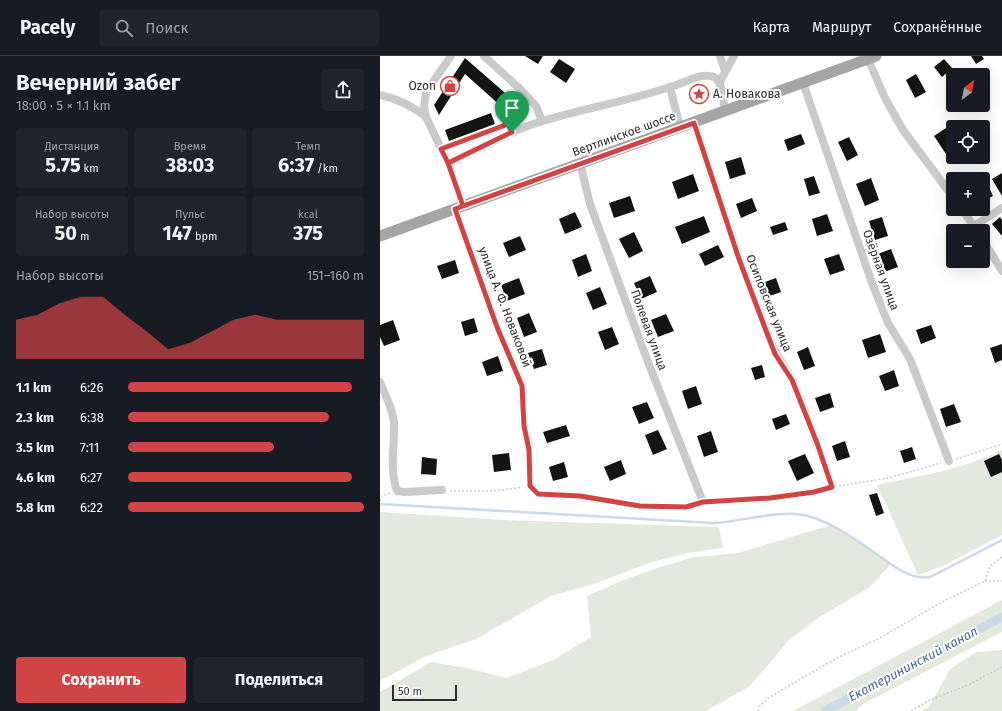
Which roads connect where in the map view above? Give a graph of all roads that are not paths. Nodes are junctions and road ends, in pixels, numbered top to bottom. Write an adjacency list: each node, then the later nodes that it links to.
1 (451, 56): 12 (street)
2 (484, 56): 13 (street)
3 (720, 56): 6 (street)
4 (734, 56): 6 (street)
5 (872, 58): 8 (main road, Вертлинское шоссе); 18 (street)
6 (725, 71): 7 (street)
7 (719, 83): 9 (street); 11 (street)
8 (803, 83): 11 (main road, Вертлинское шоссе); 26 (street, Озёрная улица)
9 (670, 87): 13 (street); 15 (street)
10 (380, 96): 12 (street)
11 (725, 111): 14 (main road, Вертлинское шоссе)
12 (426, 116): 16 (street, улица А. Ф. Новаковой)
13 (542, 121): 16 (street)
14 (694, 123): 15 (main road, Вертлинское шоссе); 28 (street, Осиповская улица)
15 (680, 127): 17 (main road, Вертлинское шоссе)
16 (448, 163): 19 (street, улица А. Ф. Новаковой)
17 (580, 163): 19 (main road, Вертлинское шоссе); 30 (street, Полевая улица)
18 (946, 188)
19 (459, 208): 22 (main road, Вертлинское шоссе); 27 (street, улица А. Ф. Новаковой)
20 (1002, 208): 21 (street)
21 (980, 224)
22 (380, 236)
23 (990, 251): 24 (street)
24 (1002, 271)
25 (380, 382): 29 (street)
26 (949, 461)
27 (530, 486)
28 (832, 487)
29 (442, 490)
30 (703, 502)

